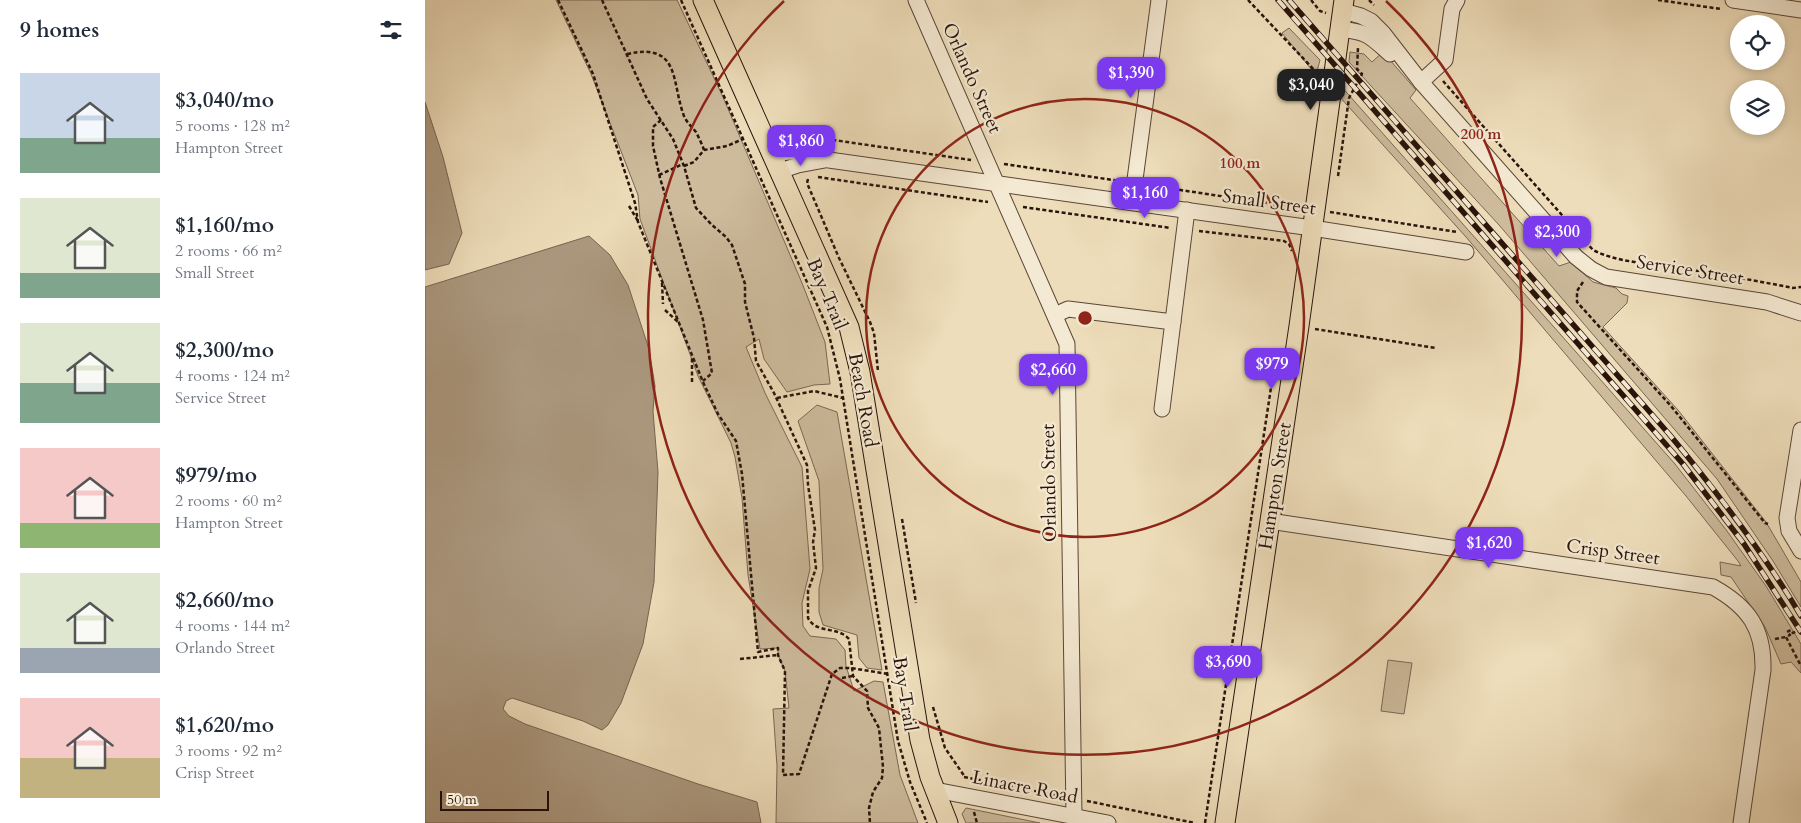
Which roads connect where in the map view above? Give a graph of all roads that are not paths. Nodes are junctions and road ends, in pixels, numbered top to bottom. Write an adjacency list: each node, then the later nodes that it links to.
1 (703, 0): 10 (main road, Beach Road)
2 (916, 0): 11 (street, Orlando Street)
3 (1159, 0): 12 (street)
4 (1457, 0): 8 (street)
5 (1733, 0): 6 (street)
6 (1801, 10)
7 (1338, 13): 8 (street, Service Street); 8 (street, Service Street); 14 (main road, Hampton Street)
8 (1421, 82): 16 (street, Service Street)
9 (829, 160): 10 (street, Small Street); 10 (street, Small Street); 11 (street, Small Street)
10 (776, 163): 25 (main road, Beach Road)
11 (996, 183): 12 (street, Small Street); 19 (street, Orlando Street)
12 (1132, 202): 13 (street, Small Street)
13 (1187, 210): 14 (street, Small Street); 20 (street)
14 (1313, 219): 15 (street, Small Street); 23 (main road, Hampton Street)
15 (1466, 252)
16 (1767, 302): 17 (street, Service Street); 18 (street, Service Street)
17 (1801, 303)
18 (1801, 313)
19 (1055, 315): 20 (street); 26 (street, Orlando Street)
20 (1173, 322): 21 (street)
21 (1161, 409)
22 (1801, 430): 24 (street)
23 (1269, 521): 29 (main road, Hampton Street); 30 (street, Crisp Street)
24 (1801, 551)
25 (935, 790): 26 (street, Linacre Road); 27 (main road, Beach Road)
26 (1075, 816): 28 (street, Linacre Road)
27 (948, 823)
28 (1108, 823)
29 (1225, 823)
30 (1741, 823)

